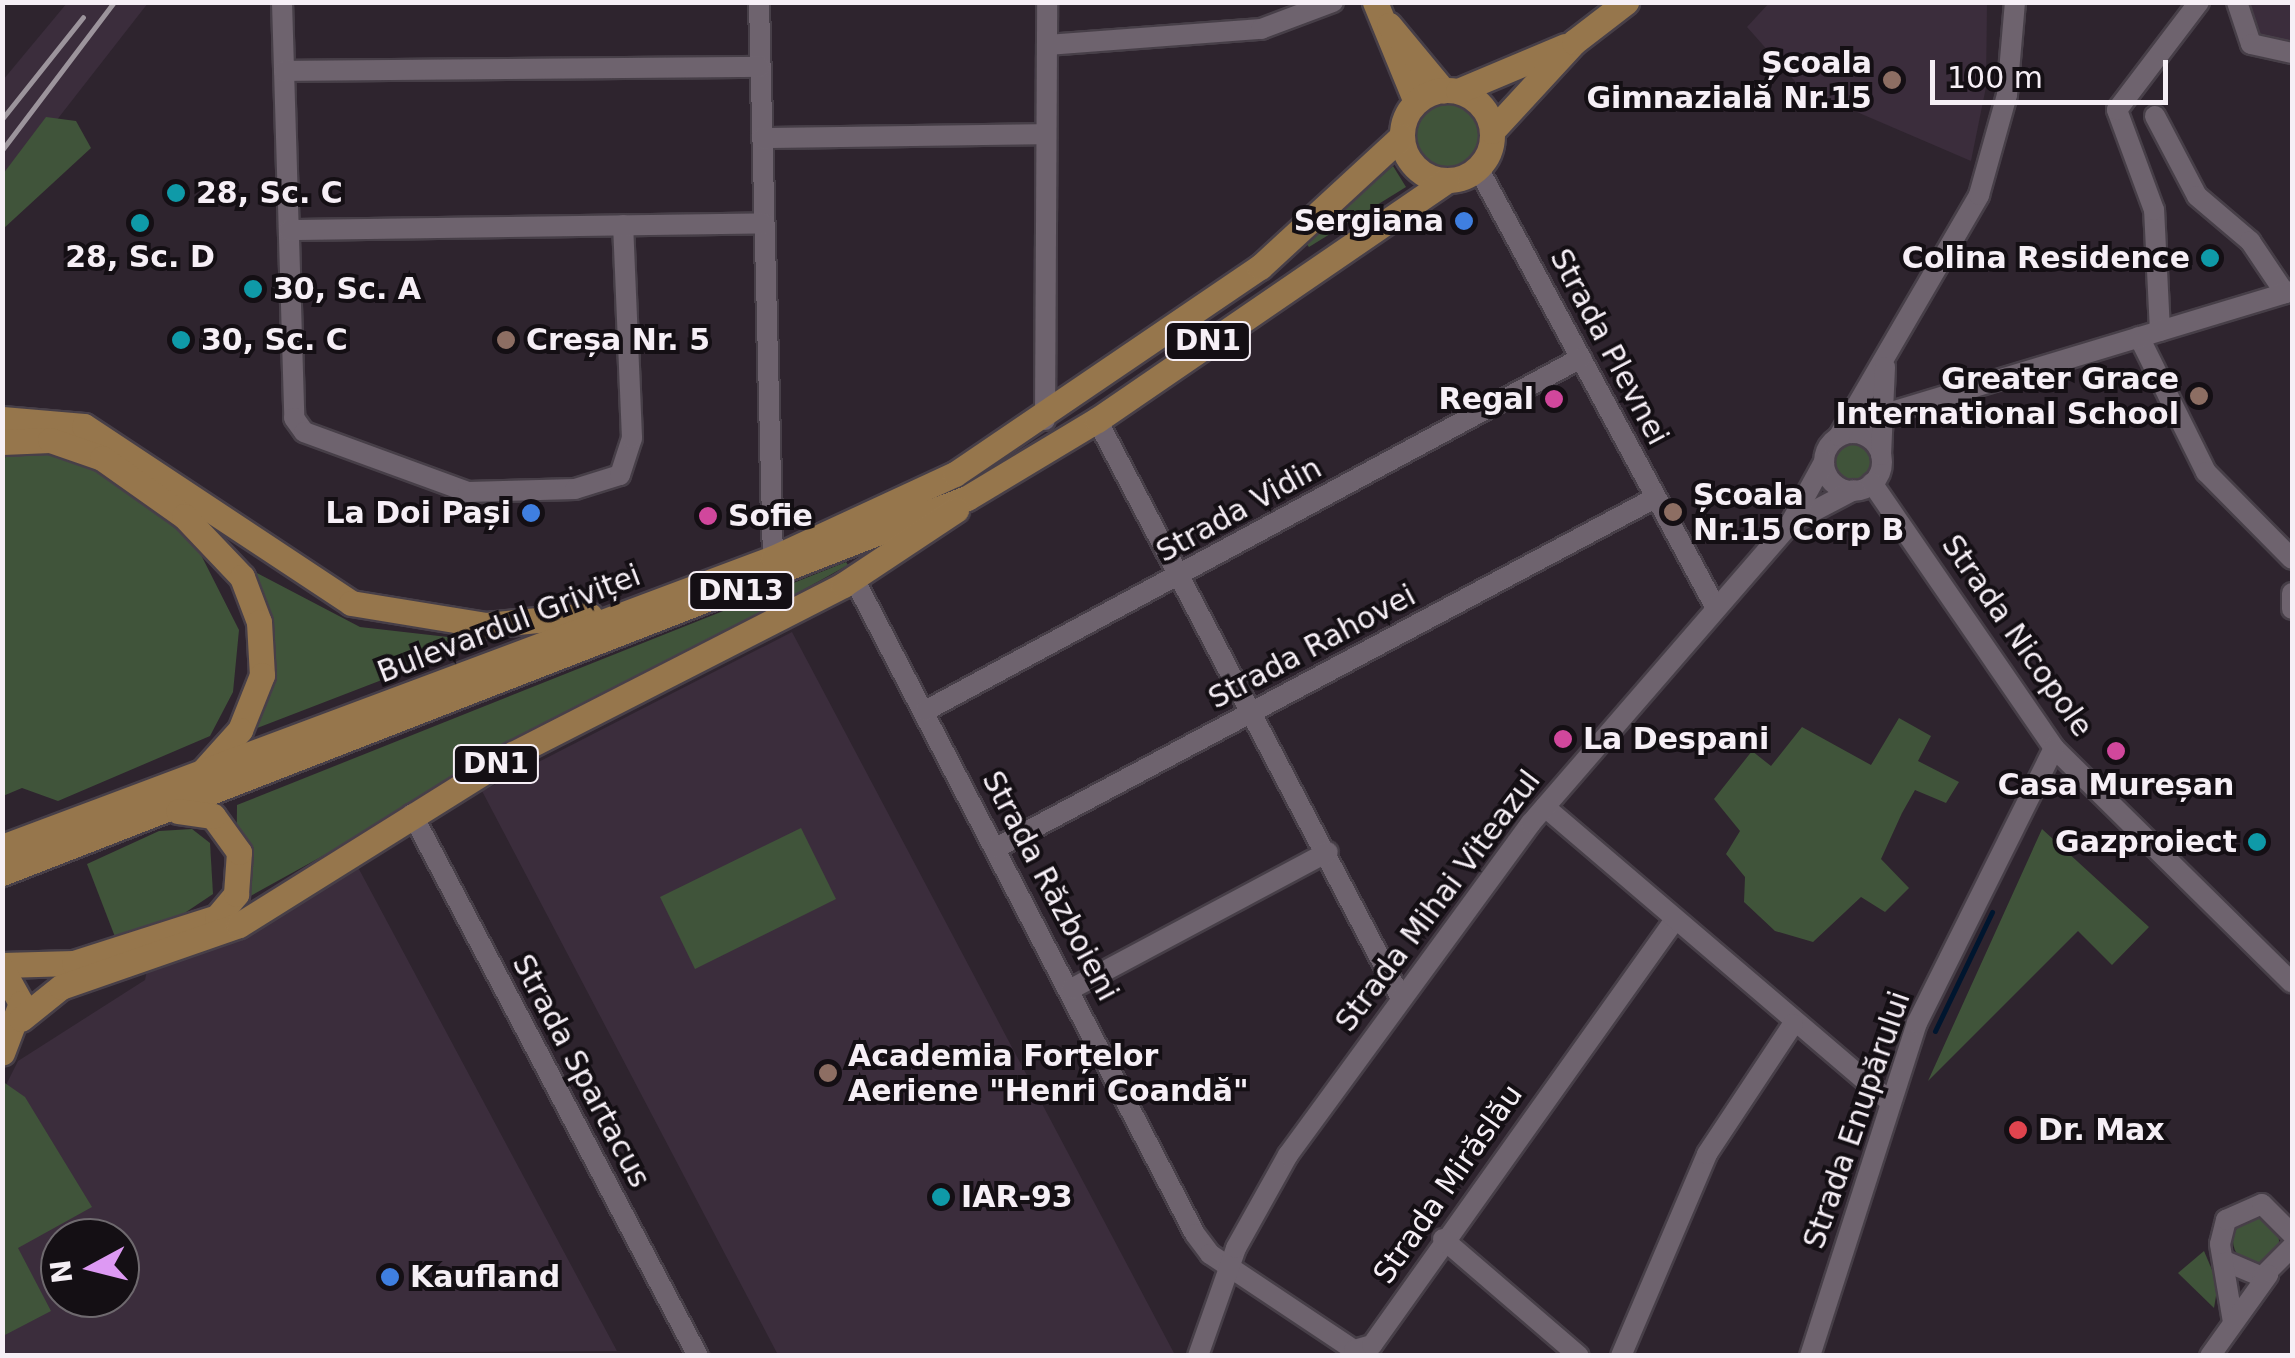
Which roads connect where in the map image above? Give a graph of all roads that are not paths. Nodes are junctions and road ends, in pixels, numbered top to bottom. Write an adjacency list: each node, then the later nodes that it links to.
1 (282, 2): 14 (street)
2 (759, 2): 13 (street)
3 (1047, 2): 11 (street)
4 (1333, 2): 11 (street)
5 (1626, 2): 10 (main road)
6 (2015, 2): 31 (street)
7 (2199, 2): 28 (street)
8 (2237, 2): 12 (street)
9 (1382, 14): 15 (main road); 16 (main road)
10 (1574, 42): 15 (main road); 18 (main road)
11 (1046, 45): 19 (street)
12 (2292, 52)
13 (760, 67): 14 (street); 21 (street)
14 (284, 71): 26 (street)
15 (1450, 90): 16 (main road); 18 (main road)
16 (1416, 102): 20 (main road, DN1)
17 (2155, 116): 27 (street)
18 (1492, 131): 22 (main road)
19 (1045, 134): 21 (street); 35 (street)
20 (1401, 137): 23 (main road); 35 (main road, Bulevardul Griviței / DN1)
21 (762, 138): 24 (street)
22 (1478, 168): 23 (main road, DN1); 30 (street, Strada Plevnei)
23 (1447, 180): 36 (main road, Bulevardul Griviței / DN1)
24 (764, 223): 25 (street); 45 (street)
25 (623, 225): 26 (street); 26 (street)
26 (289, 230)
27 (2289, 292): 28 (street)
28 (2160, 331): 29 (street)
29 (2139, 337): 32 (street); 46 (street)
30 (1581, 358): 43 (street, Strada Plevnei); 47 (street, Strada Vidin)
31 (1885, 367): 32 (street); 33 (street); 37 (street)
32 (1919, 408): 33 (street); 39 (street)
33 (1886, 414): 37 (street); 39 (street)
34 (2, 419): 50 (main road, DN1)
35 (1045, 420): 45 (main road, Bulevardul Griviței / DN1)
36 (1096, 420): 42 (main road, Bulevardul Griviței / DN1); 47 (street)
37 (1846, 435): 39 (street); 40 (street, Strada Mihai Viteazul)
38 (2, 442): 56 (main road)
39 (1881, 458): 41 (street)
40 (1824, 462): 41 (street, Strada Nicopole); 44 (street, Strada Mihai Viteazul)
41 (1864, 487): 44 (street, Strada Mihai Viteazul); 55 (street, Strada Nicopole)
42 (967, 498): 48 (main road, Bulevardul Griviței / DN1); 59 (main road, Bulevardul Griviței / DN13)
43 (1655, 498): 51 (street, Strada Plevnei); 54 (street, Strada Rahovei)
44 (1790, 524): 51 (street, Strada Mihai Viteazul)
45 (774, 558): 50 (main road, Bulevardul Griviței / DN1)
46 (2292, 560)
47 (1180, 576): 53 (street, Strada Vidin); 54 (street)
48 (854, 579): 53 (street, Strada Războieni); 58 (main road, Bulevardul Griviței / DN1)
49 (2292, 593): 52 (street)
50 (663, 600): 56 (main road, Bulevardul Griviței / DN13)
51 (1716, 608): 57 (street, Strada Mihai Viteazul)
52 (2292, 609)
53 (925, 711): 62 (street, Strada Războieni)
54 (1253, 713): 62 (street, Strada Rahovei); 63 (street)
55 (2054, 748): 67 (street, Strada Nicopole); 73 (street, Strada Enupărului)
56 (197, 777): 60 (main road, Bulevardul Griviței / DN13)
57 (1545, 807): 65 (street); 69 (street, Strada Mihai Viteazul)
58 (412, 814): 70 (main road, Bulevardul Griviței / DN1); 82 (street, Strada Spartacus)
59 (148, 818): 60 (main road, Bulevardul Griviței / DN13); 66 (main road)
60 (56, 840): 61 (main road, Bulevardul Griviței / DN13); 64 (main road, Bulevardul Griviței / DN13)
61 (2, 847)
62 (996, 848): 68 (street, Strada Războieni)
63 (1328, 852): 68 (street); 69 (street)
64 (2, 873)
65 (1674, 921): 71 (street); 76 (street, Strada Mirăslău)
66 (2, 967): 70 (main road)
67 (2292, 983)
68 (1070, 989): 79 (street, Strada Războieni)
69 (1401, 998): 79 (street, Strada Mihai Viteazul)
70 (20, 1018): 72 (main road)
71 (1793, 1024): 73 (street); 85 (street)
72 (2, 1053)
73 (1890, 1102): 86 (street, Strada Enupărului)
74 (2287, 1214): 75 (street); 78 (street)
75 (2292, 1234)
76 (1443, 1239): 79 (street, Strada Mirăslău); 84 (street)
77 (2292, 1250): 80 (street)
78 (2227, 1262): 80 (street); 81 (street)
79 (1228, 1266): 83 (street, Strada Mihai Viteazul)
80 (2268, 1275): 81 (street)
81 (2233, 1322): 87 (street)
82 (698, 1356)
83 (1198, 1356)
84 (1579, 1356)
85 (1621, 1356)
86 (1810, 1356)
87 (2210, 1356)

